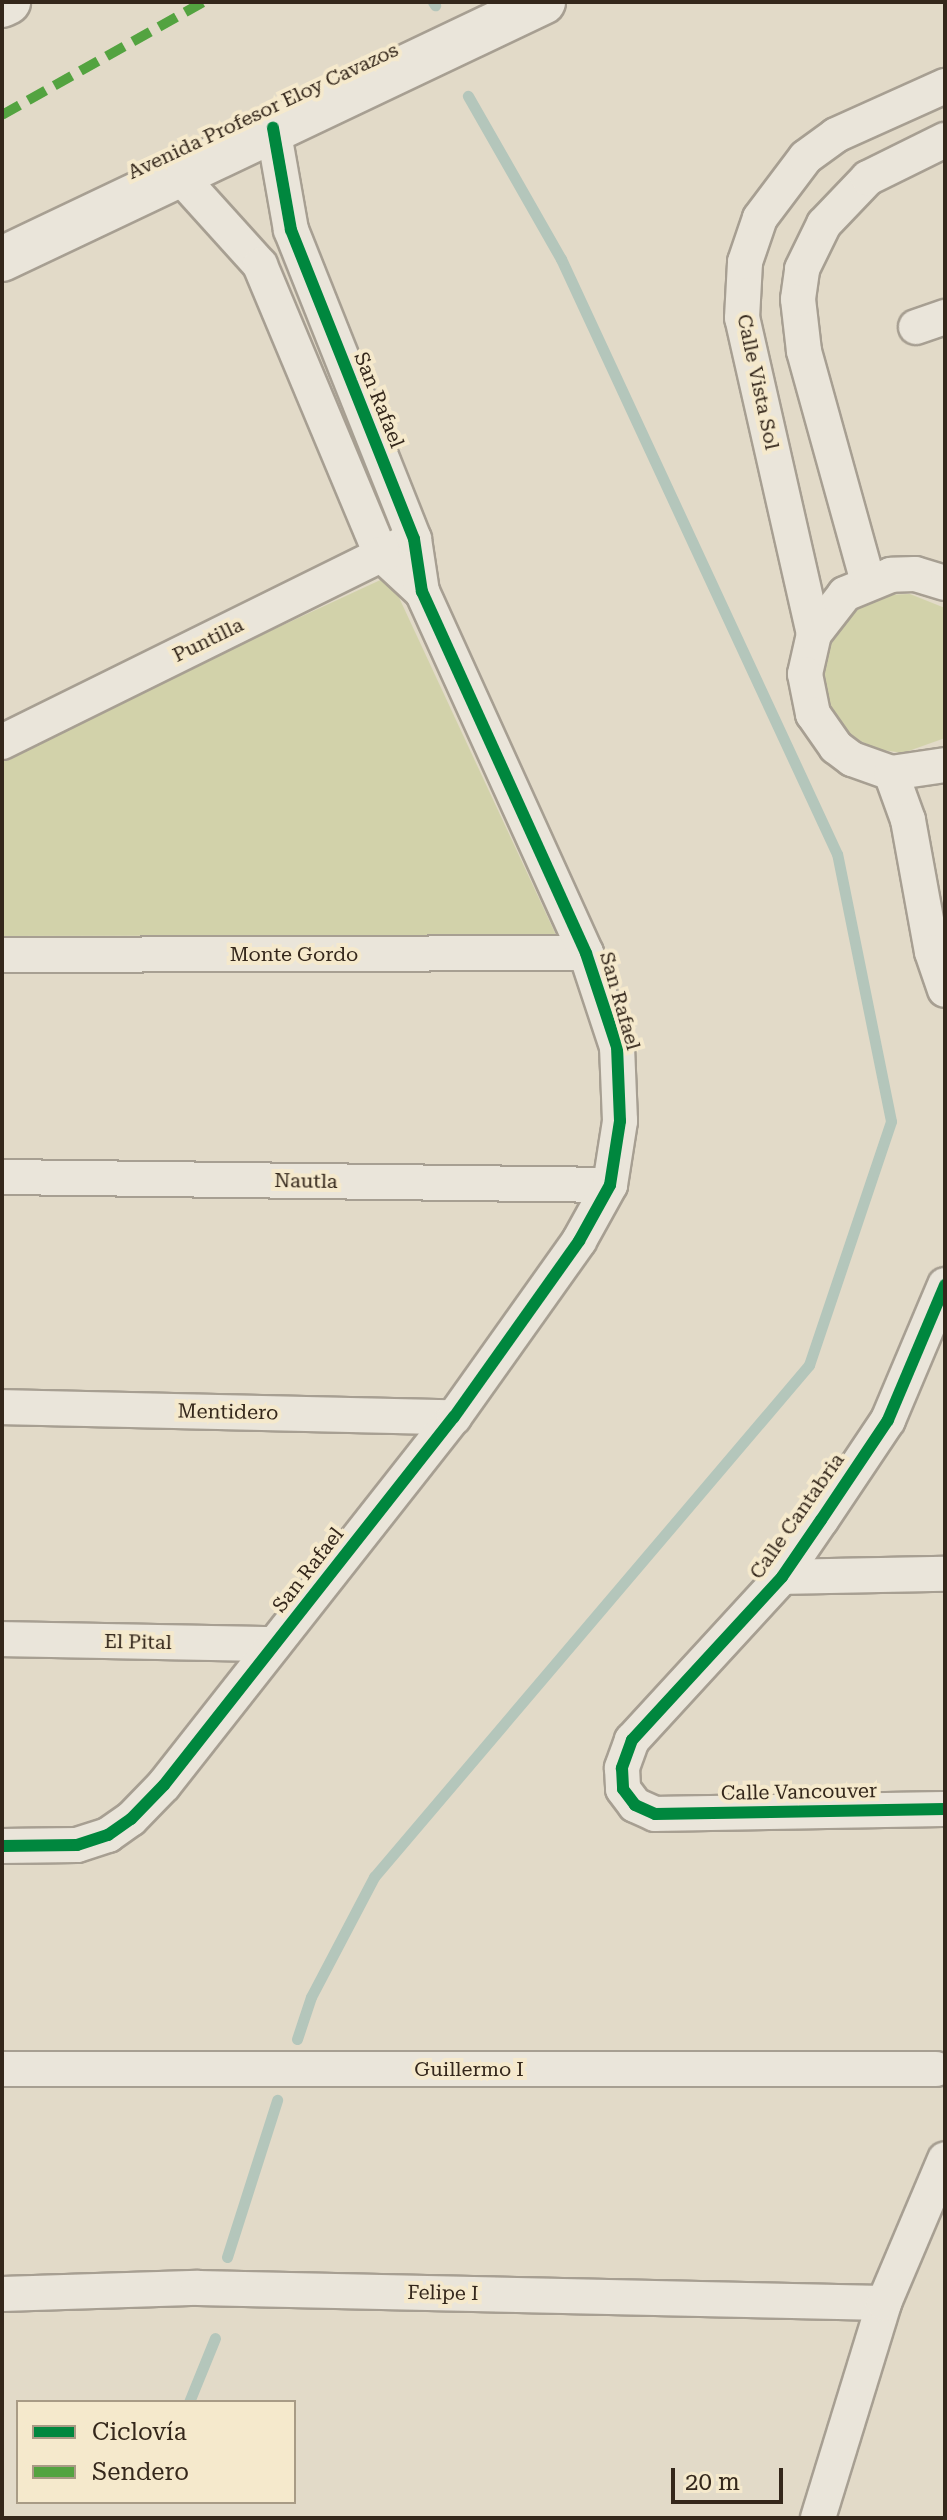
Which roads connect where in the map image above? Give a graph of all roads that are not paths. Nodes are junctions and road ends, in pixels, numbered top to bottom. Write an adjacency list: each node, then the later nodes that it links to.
1 (8, 2): 3 (main road)
2 (543, 2): 5 (main road, Avenida Profesor Eloy Cavazos)
3 (2, 5)
4 (944, 89): 16 (street, Calle Vista Sol)
5 (273, 128): 7 (main road, Avenida Profesor Eloy Cavazos); 9 (street, San Rafael)
6 (945, 140): 13 (street)
7 (177, 173): 8 (main road, Avenida Profesor Eloy Cavazos); 10 (street, San Rafael)
8 (2, 259)
9 (326, 323): 10 (street); 11 (street, San Rafael)
10 (292, 340): 12 (street, San Rafael)
11 (414, 539): 12 (street, Puntilla); 15 (street, San Rafael)
12 (381, 554): 15 (street, San Rafael); 17 (street, Puntilla)
13 (868, 582): 14 (street); 16 (street)
14 (945, 583)
15 (422, 592): 21 (street, San Rafael)
16 (814, 634): 19 (street)
17 (2, 742)
18 (945, 765): 19 (street)
19 (891, 773): 20 (street)
20 (939, 952): 23 (street)
21 (586, 953): 22 (street, Monte Gordo); 25 (street, San Rafael)
22 (2, 955)
23 (945, 990)
24 (2, 1177): 25 (street, Nautla)
25 (610, 1185): 29 (street, San Rafael)
26 (945, 1285): 27 (street, Calle Cantabria)
27 (932, 1351): 31 (street, Calle Cantabria)
28 (2, 1407): 29 (street, Mentidero)
29 (454, 1417): 33 (street, San Rafael)
30 (945, 1574): 31 (street)
31 (782, 1577): 35 (street, Calle Cantabria)
32 (2, 1639): 33 (street, El Pital)
33 (274, 1644): 36 (street, San Rafael)
34 (945, 1809): 35 (street, Calle Vancouver)
35 (655, 1814)
36 (2, 1846)
37 (2, 2069): 38 (street, Guillermo I)
38 (942, 2069)
39 (945, 2159): 41 (street)
40 (2, 2294): 41 (street, Felipe I)
41 (884, 2303): 42 (street)
42 (818, 2518)

